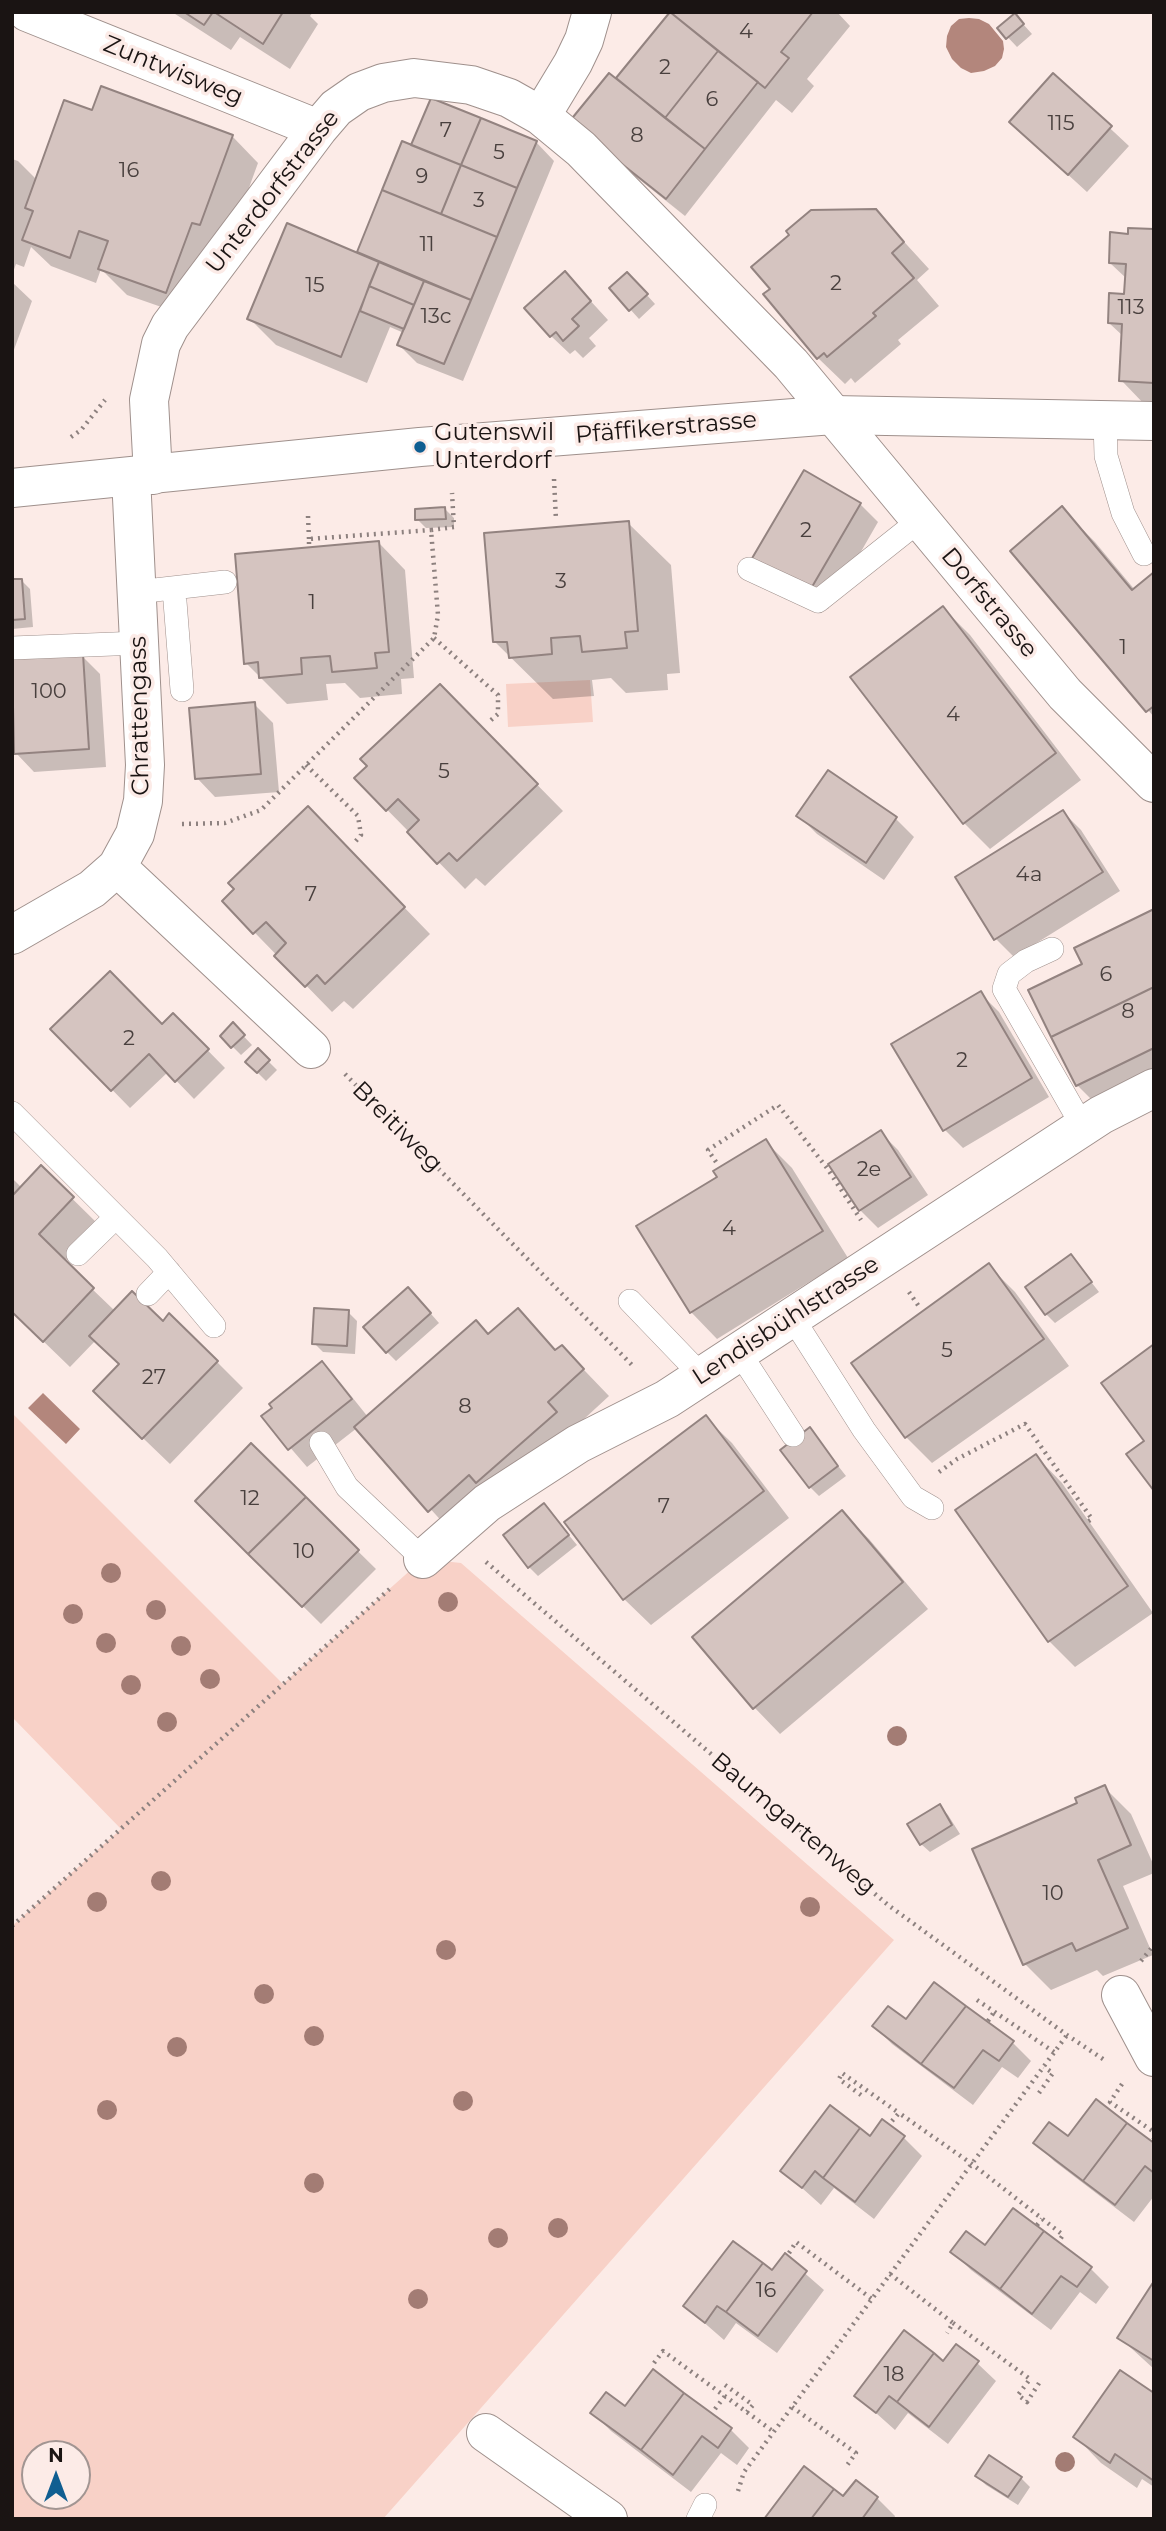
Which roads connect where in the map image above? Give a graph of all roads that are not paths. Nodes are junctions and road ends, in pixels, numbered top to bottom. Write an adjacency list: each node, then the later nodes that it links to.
1 (27, 12): 4 (street, Zuntwisweg)
2 (592, 12): 3 (street)
3 (541, 116): 4 (street, Unterdorfstrasse); 5 (street, Unterdorfstrasse)
4 (318, 129): 8 (street, Unterdorfstrasse)
5 (832, 415): 6 (street, Pfäffikerstrasse); 8 (street, Pfäffikerstrasse); 10 (street, Dorfstrasse)
6 (1105, 420): 7 (street, Pfäffikerstrasse); 11 (lane)
7 (1154, 421)
8 (142, 476): 9 (street, Pfäffikerstrasse); 15 (street, Chrattengass)
9 (12, 488)
10 (920, 520): 12 (lane); 19 (street, Dorfstrasse)
11 (1144, 554)
12 (749, 569)
13 (225, 582): 14 (lane)
14 (174, 589): 15 (lane); 18 (lane)
15 (137, 592): 16 (street, Chrattengass)
16 (139, 643): 17 (lane); 20 (street, Chrattengass)
17 (12, 648)
18 (182, 690)
19 (1154, 783)
20 (117, 867): 21 (street, Chrattengass); 23 (street)
21 (12, 935)
22 (1052, 950): 26 (lane)
23 (311, 1049)
24 (1154, 1088): 26 (street, Lendisbühlstrasse)
25 (17, 1127): 27 (lane)
26 (1083, 1127): 32 (street, Lendisbühlstrasse)
27 (116, 1217): 28 (lane); 29 (lane)
28 (78, 1254)
29 (169, 1272): 30 (lane); 33 (lane)
30 (148, 1294)
31 (630, 1301): 35 (lane)
32 (792, 1317): 34 (street, Lendisbühlstrasse); 38 (lane)
33 (214, 1326)
34 (738, 1352): 35 (street, Lendisbühlstrasse); 36 (lane)
35 (702, 1376): 39 (street, Lendisbühlstrasse)
36 (793, 1435)
37 (321, 1443): 39 (lane)
38 (932, 1508)
39 (423, 1559)
40 (1121, 1995): 41 (street)
41 (1154, 2057)
42 (486, 2433): 43 (street)
43 (608, 2519)

